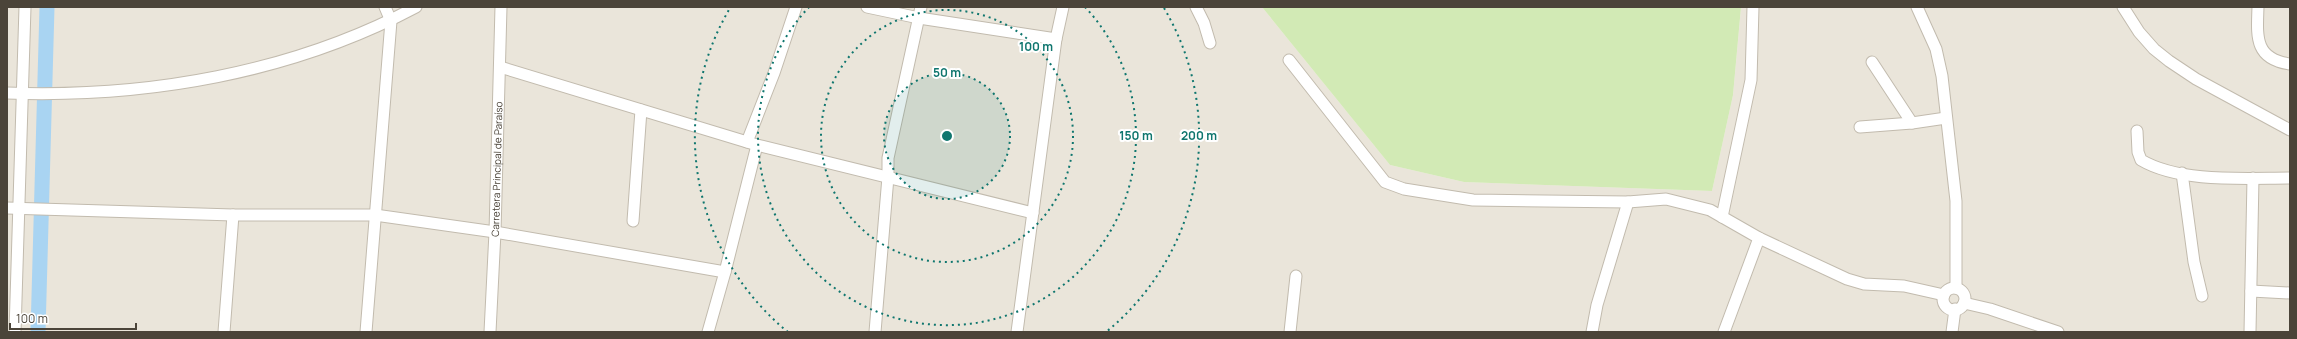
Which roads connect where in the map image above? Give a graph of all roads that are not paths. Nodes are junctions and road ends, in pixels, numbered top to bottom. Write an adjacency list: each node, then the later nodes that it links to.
1 (25, 7): 22 (street)
2 (385, 7): 14 (street)
3 (416, 7): 14 (street)
4 (501, 7): 20 (street, Carretera Principal de Paraíso)
5 (796, 7): 29 (street)
6 (867, 7): 13 (street)
7 (1063, 7): 15 (street)
8 (1196, 7): 16 (street)
9 (1753, 7): 40 (street)
10 (1917, 7): 24 (street)
11 (2123, 7): 27 (street)
12 (2258, 7): 19 (street)
13 (920, 12): 15 (street); 31 (street)
14 (391, 21): 22 (street); 39 (street)
15 (1056, 39): 37 (street)
16 (1210, 43)
17 (1289, 60): 34 (street)
18 (1872, 62): 25 (street)
19 (2290, 64)
20 (500, 66): 23 (street); 42 (street, Carretera Principal de Paraíso)
21 (7, 93): 22 (street)
22 (23, 93): 36 (street)
23 (641, 110): 29 (street); 41 (street)
24 (1946, 118): 25 (street); 46 (street)
25 (1912, 124): 26 (street)
26 (1860, 127)
27 (2290, 130)
28 (2137, 131): 30 (street)
29 (752, 143): 31 (street); 44 (street)
30 (2182, 173): 32 (street); 50 (street)
31 (888, 177): 37 (street); 57 (street)
32 (2253, 178): 33 (street); 47 (street)
33 (2290, 178)
34 (1628, 202): 40 (street); 60 (street)
35 (7, 208): 36 (street)
36 (20, 208): 38 (street); 52 (street)
37 (1033, 213): 58 (street)
38 (232, 215): 39 (street); 53 (street)
39 (375, 215): 42 (street); 54 (street)
40 (1722, 217): 43 (street)
41 (632, 221)
42 (495, 232): 44 (street); 55 (street, Carretera Principal de Paraíso)
43 (1759, 238): 49 (street); 61 (street)
44 (725, 272): 56 (street)
45 (1296, 276): 59 (street)
46 (1956, 288): 49 (street); 51 (street)
47 (2251, 291): 48 (street); 64 (street)
48 (2290, 292)
49 (1944, 294): 51 (street)
50 (2202, 296)
51 (1959, 306): 62 (street); 63 (street)
52 (15, 332)
53 (224, 332)
54 (366, 332)
55 (490, 332)
56 (708, 332)
57 (875, 332)
58 (1017, 332)
59 (1290, 332)
60 (1592, 332)
61 (1724, 332)
62 (1952, 332)
63 (2058, 332)
64 (2250, 332)

